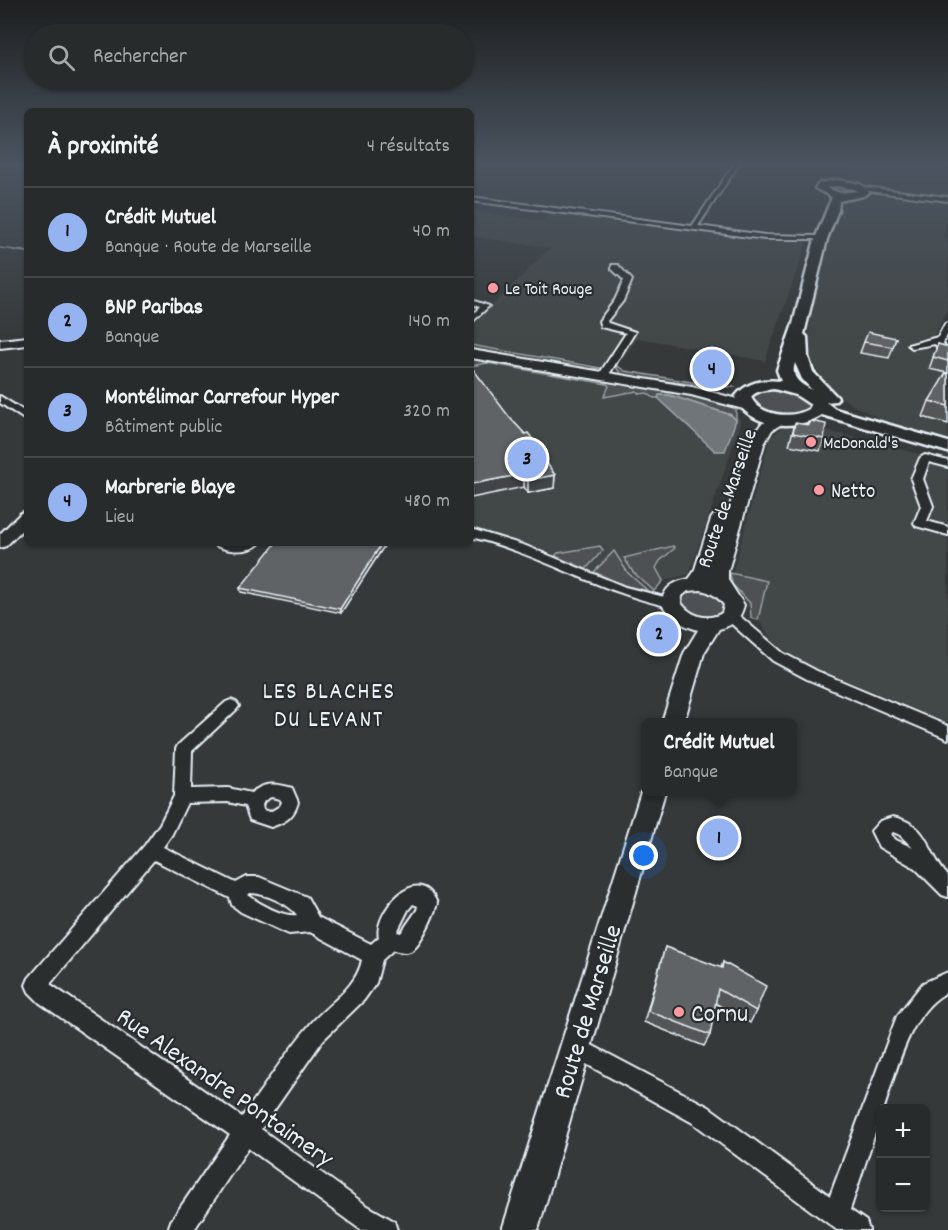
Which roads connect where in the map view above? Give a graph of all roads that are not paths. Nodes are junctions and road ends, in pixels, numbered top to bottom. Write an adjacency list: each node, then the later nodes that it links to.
1 (643, 221): 5 (street)
2 (698, 221): 5 (street)
3 (821, 221): 6 (main road)
4 (828, 221): 10 (main road)
5 (694, 228): 6 (street)
6 (816, 238): 10 (main road)
7 (615, 267): 19 (street)
8 (474, 303): 9 (street)
9 (474, 318)
10 (794, 319): 20 (main road); 27 (main road)
11 (948, 326): 12 (street)
12 (940, 339): 16 (street); 17 (street)
13 (24, 341): 15 (main road)
14 (780, 343): 21 (main road, Route de Marseille)
15 (0, 344)
16 (912, 345)
17 (945, 352)
18 (474, 353): 19 (main road)
19 (610, 377): 21 (main road)
20 (796, 389): 21 (main road); 23 (main road)
21 (754, 398): 25 (main road); 36 (main road, Route de Marseille)
22 (0, 399): 24 (street)
23 (818, 406): 25 (main road); 27 (main road)
24 (24, 416)
25 (789, 420): 26 (main road); 37 (main road, Route de Marseille)
26 (857, 432): 28 (main road); 30 (main road)
27 (903, 434): 28 (main road)
28 (930, 442): 29 (main road)
29 (948, 447)
30 (948, 454)
31 (948, 464): 33 (street)
32 (24, 519): 35 (street)
33 (948, 531)
34 (474, 534): 38 (street)
35 (0, 543)
36 (695, 584): 37 (main road); 38 (main road)
37 (726, 593): 39 (main road)
38 (671, 603): 40 (main road)
39 (731, 616): 41 (main road); 45 (street)
40 (688, 620): 41 (main road); 42 (main road)
41 (708, 624): 42 (main road)
42 (694, 653): 44 (main road)
43 (231, 705): 46 (street)
44 (674, 718)
45 (948, 732)
46 (182, 796): 48 (street); 49 (street)
47 (652, 796): 55 (main road, Route de Marseille)
48 (255, 801)
49 (152, 850): 53 (street); 56 (street, Rue Alexandre Pontaimery)
50 (927, 868): 51 (street)
51 (948, 889)
52 (390, 940): 53 (street)
53 (374, 956): 56 (street)
54 (948, 982): 57 (street)
55 (575, 1047): 57 (street); 60 (main road, Route de Marseille)
56 (245, 1132): 58 (street); 59 (street, Rue Alexandre Pontaimery)
57 (836, 1214): 61 (street)
58 (180, 1230)
59 (385, 1230)
60 (520, 1230)
61 (857, 1230)

